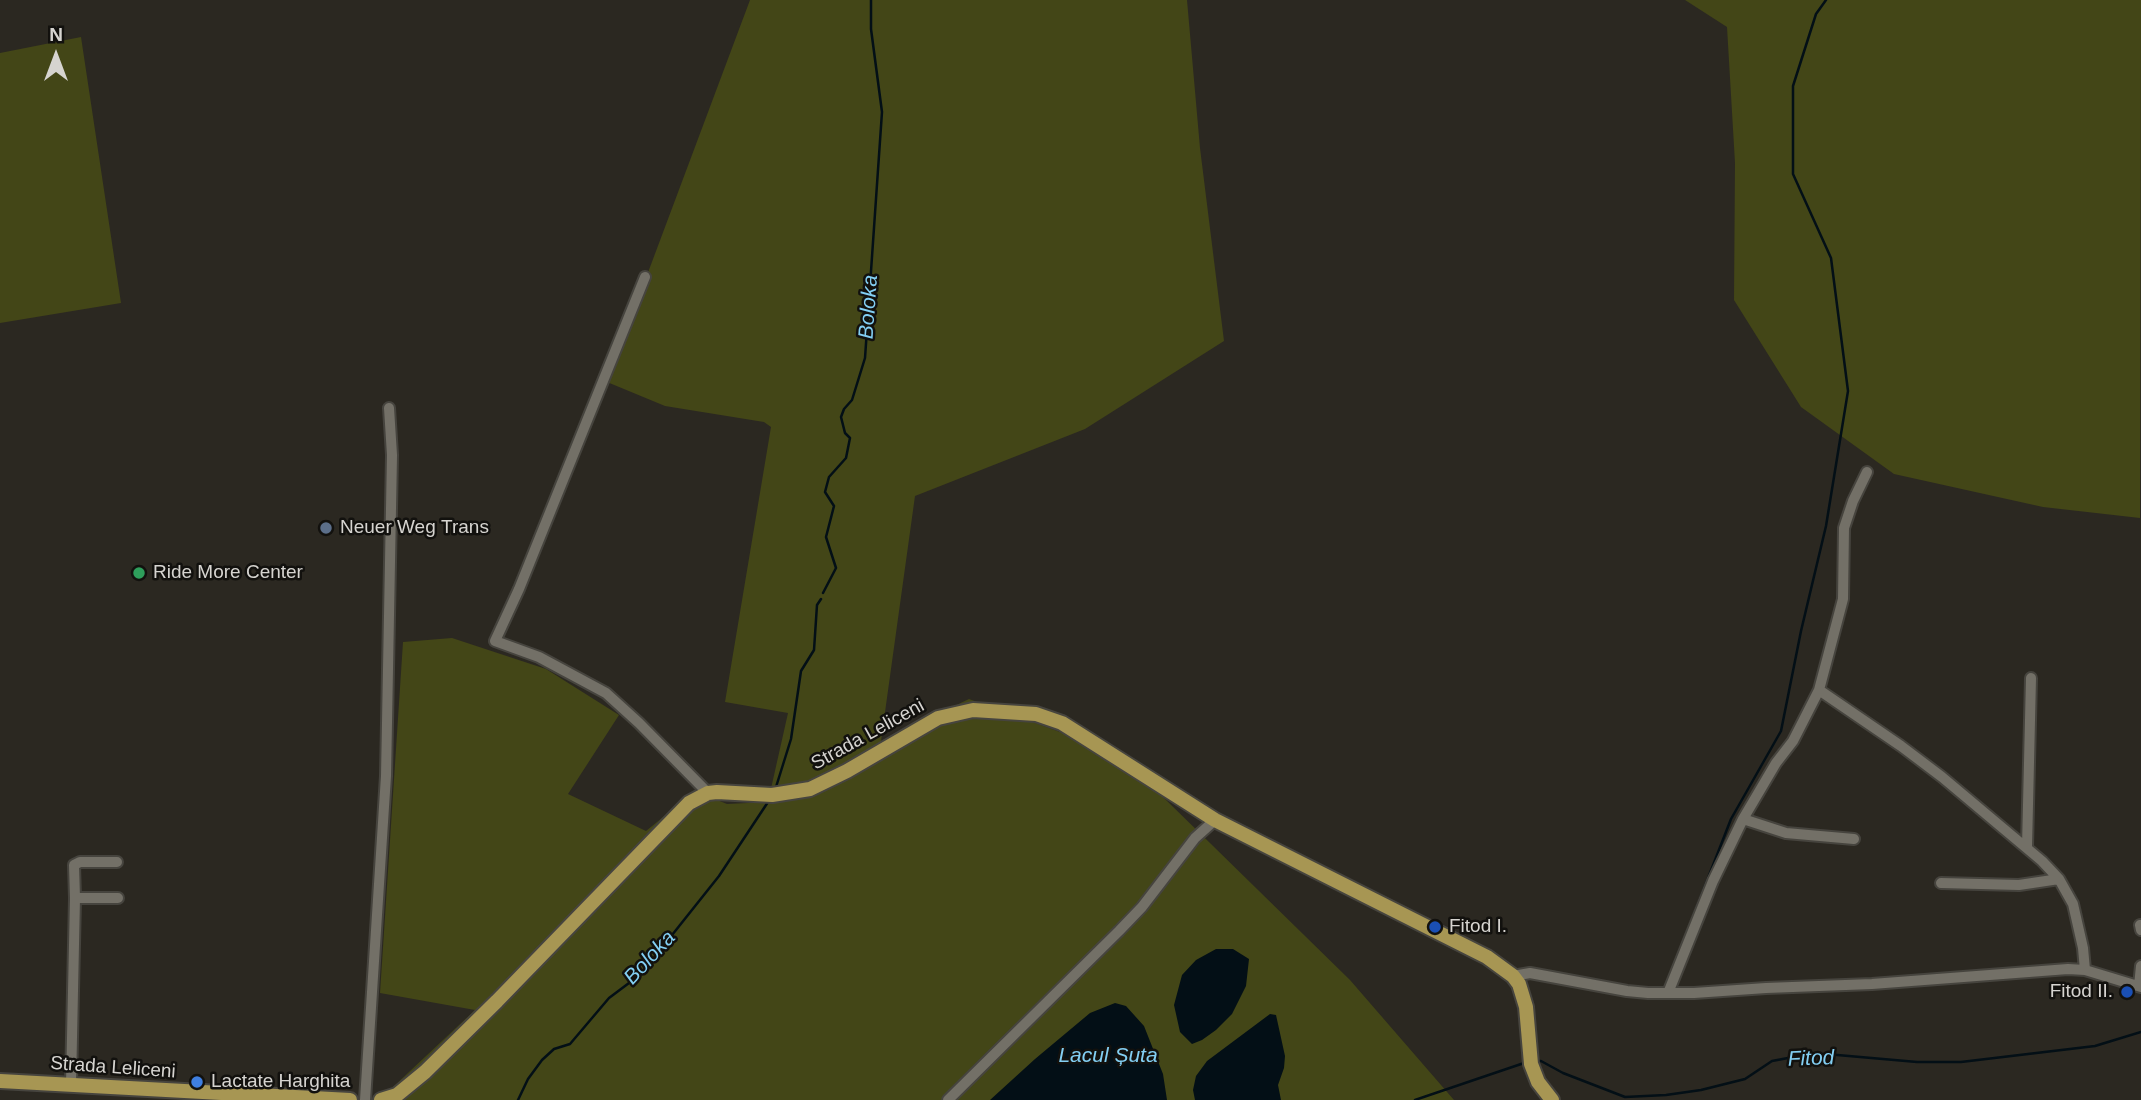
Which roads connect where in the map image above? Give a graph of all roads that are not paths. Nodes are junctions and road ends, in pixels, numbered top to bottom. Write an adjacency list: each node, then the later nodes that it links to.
1 (645, 277): 6 (street)
2 (389, 408): 26 (street)
3 (1867, 472): 5 (street)
4 (2031, 678): 10 (street)
5 (1819, 690): 7 (street); 10 (street)
6 (708, 793): 8 (main road, Strada Leliceni); 27 (main road)
7 (1743, 819): 9 (street); 22 (street)
8 (1215, 820): 20 (main road, Strada Leliceni); 28 (street)
9 (1854, 839)
10 (2027, 847): 12 (street)
11 (117, 862): 14 (street)
12 (2059, 879): 13 (street); 19 (street)
13 (1941, 883)
14 (75, 898): 15 (street); 24 (street)
15 (118, 898)
16 (2140, 925): 17 (street)
17 (2141, 930)
18 (2141, 966): 21 (street)
19 (2085, 970): 21 (street); 22 (street)
20 (1513, 976): 22 (street); 29 (main road)
21 (2140, 987)
22 (1668, 993)
23 (0, 1081): 24 (main road, Strada Leliceni)
24 (71, 1084): 25 (main road, Strada Leliceni)
25 (350, 1100)
26 (365, 1100)
27 (386, 1100)
28 (948, 1100)
29 (1552, 1100)

